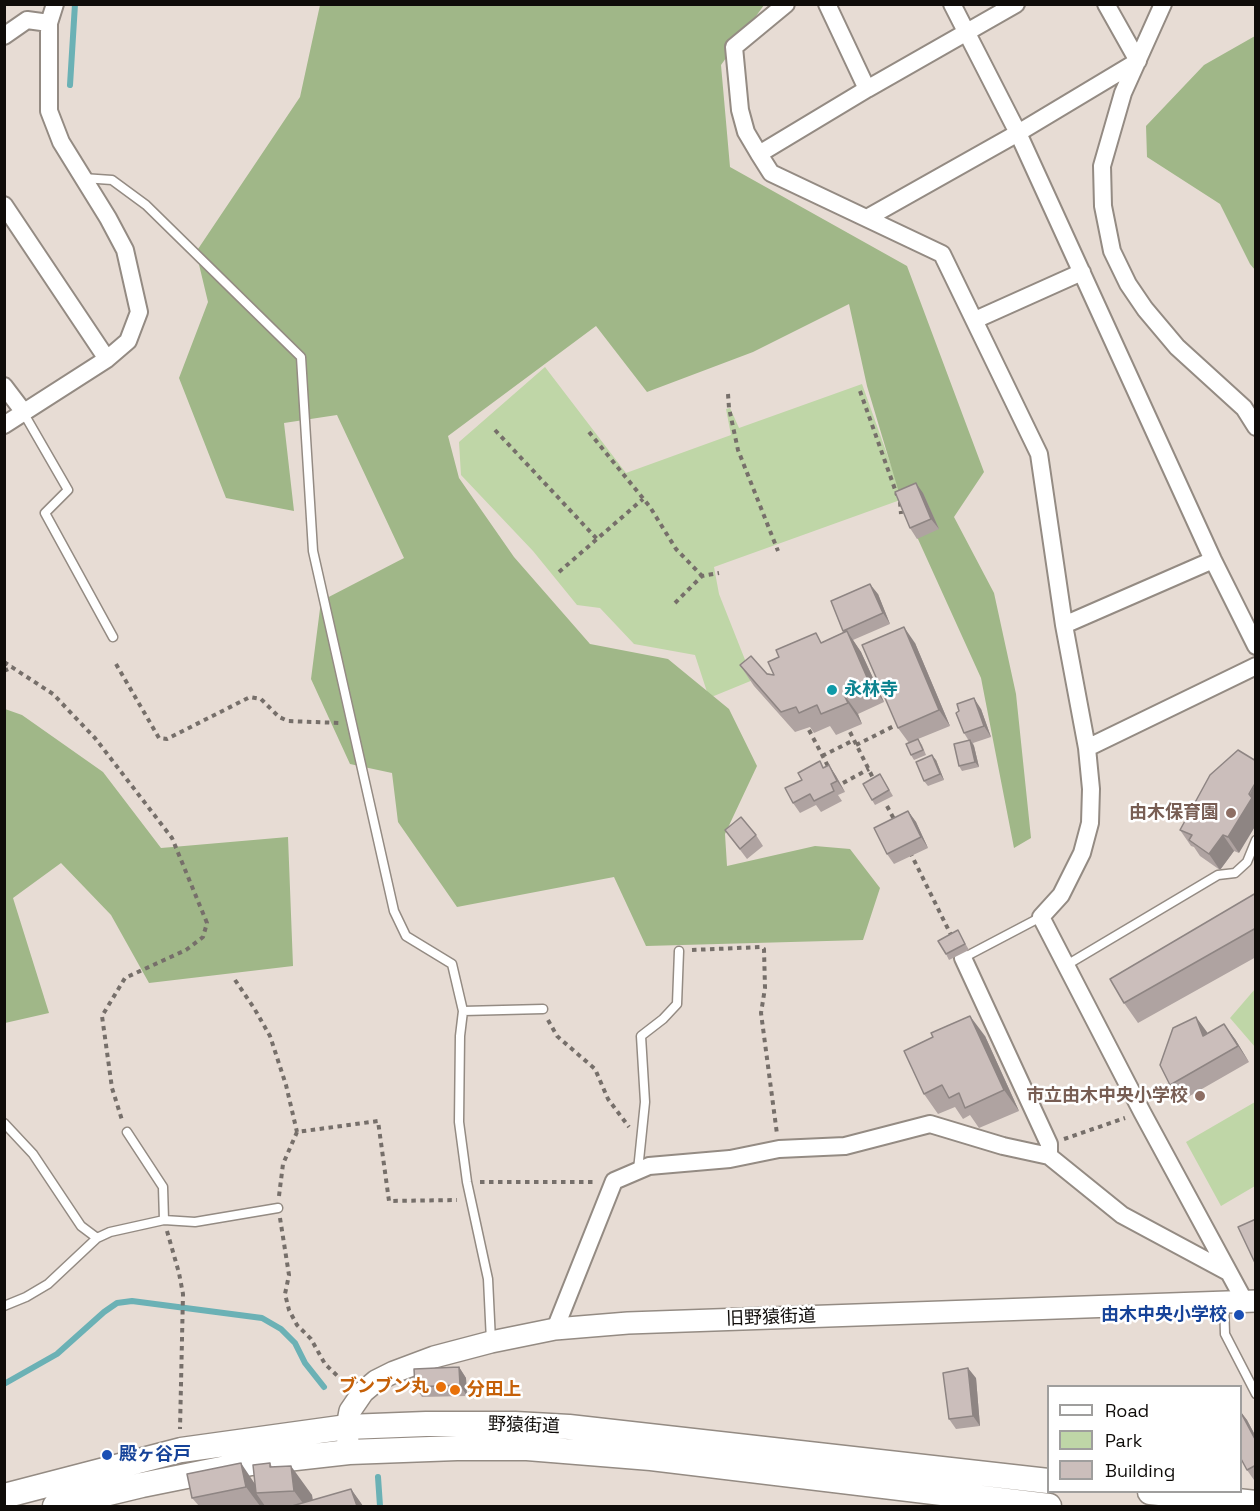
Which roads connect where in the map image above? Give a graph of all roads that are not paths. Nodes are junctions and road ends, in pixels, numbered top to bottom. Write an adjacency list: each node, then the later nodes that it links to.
1 (55, 4): 8 (street)
2 (786, 4): 14 (street)
3 (827, 4): 12 (street)
4 (952, 4): 9 (street)
5 (1016, 4): 9 (street)
6 (1106, 4): 11 (street)
7 (1163, 4): 11 (street)
8 (49, 23): 10 (street); 15 (street)
9 (967, 32): 12 (street); 13 (street)
10 (4, 36)
11 (1138, 61): 13 (street); 24 (street)
12 (867, 89): 14 (street)
13 (1018, 133): 17 (street); 18 (street)
14 (759, 154): 17 (street)
15 (83, 178): 20 (street); 37 (lane)
16 (4, 205): 20 (street)
17 (867, 218): 19 (street)
18 (1082, 272): 19 (street); 25 (street)
19 (975, 320): 26 (street)
20 (107, 358): 22 (street)
21 (4, 386): 22 (street)
22 (23, 411): 23 (street); 27 (lane)
23 (4, 425)
24 (1256, 427)
25 (1213, 560): 26 (street); 28 (street)
26 (1064, 626): 30 (street)
27 (113, 637)
28 (1256, 646)
29 (1256, 666): 30 (street)
30 (1087, 748): 32 (street)
31 (1256, 840): 35 (lane)
32 (1041, 917): 34 (lane); 35 (street)
33 (679, 951): 41 (lane)
34 (963, 958): 40 (street)
35 (1065, 966): 45 (street)
36 (543, 1009): 37 (lane)
37 (463, 1011): 50 (lane)
38 (4, 1123): 44 (lane)
39 (127, 1132): 43 (lane)
40 (1049, 1150): 41 (street); 45 (street)
41 (638, 1170): 49 (street)
42 (278, 1208): 43 (lane)
43 (164, 1221): 44 (lane)
44 (97, 1238): 48 (lane)
45 (1228, 1272): 46 (street)
46 (1250, 1301): 47 (street, 旧野猿街道)
47 (1224, 1302): 49 (street, 旧野猿街道); 51 (lane)
48 (4, 1306)
49 (555, 1329): 50 (street, 旧野猿街道)
50 (491, 1342): 52 (street, 旧野猿街道)
51 (1256, 1394)
52 (347, 1427): 53 (street, 旧野猿街道); 54 (main road, 野猿街道); 56 (main road, 野猿街道)
53 (349, 1452): 58 (main road, 野猿街道); 59 (main road, 野猿街道)
54 (1047, 1481)
55 (1168, 1493): 57 (main road)
56 (4, 1496)
57 (1256, 1503)
58 (55, 1506)
59 (1049, 1506)

